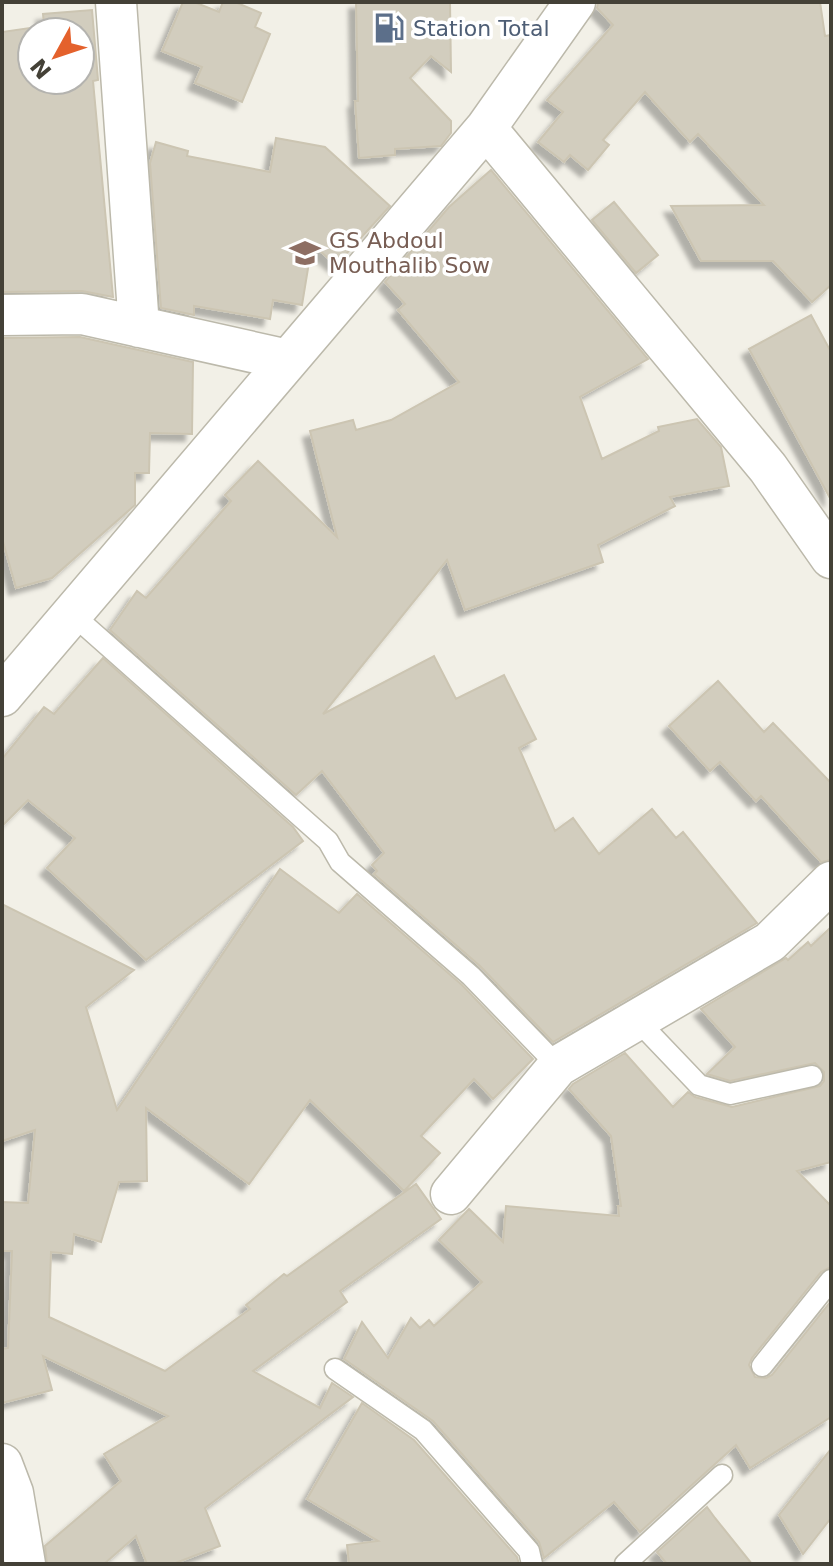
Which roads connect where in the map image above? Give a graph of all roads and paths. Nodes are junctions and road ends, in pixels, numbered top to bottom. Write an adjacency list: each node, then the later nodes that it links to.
1 (116, 2): 5 (street)
2 (575, 2): 3 (street)
3 (486, 128): 6 (street); 7 (street)
4 (2, 315): 5 (street)
5 (139, 327): 6 (street)
6 (288, 360): 8 (street)
7 (831, 558)
8 (72, 614): 9 (street); 12 (lane)
9 (8, 679)
10 (831, 882): 11 (street)
11 (637, 1020): 12 (street); 13 (lane)
12 (558, 1066): 14 (street)
13 (812, 1076)
14 (451, 1194)
15 (831, 1280): 16 (lane)
16 (762, 1366)
17 (335, 1369): 21 (lane)
18 (2, 1464): 20 (street)
19 (722, 1475): 22 (lane)
20 (25, 1564)
21 (532, 1564)
22 (625, 1564)

